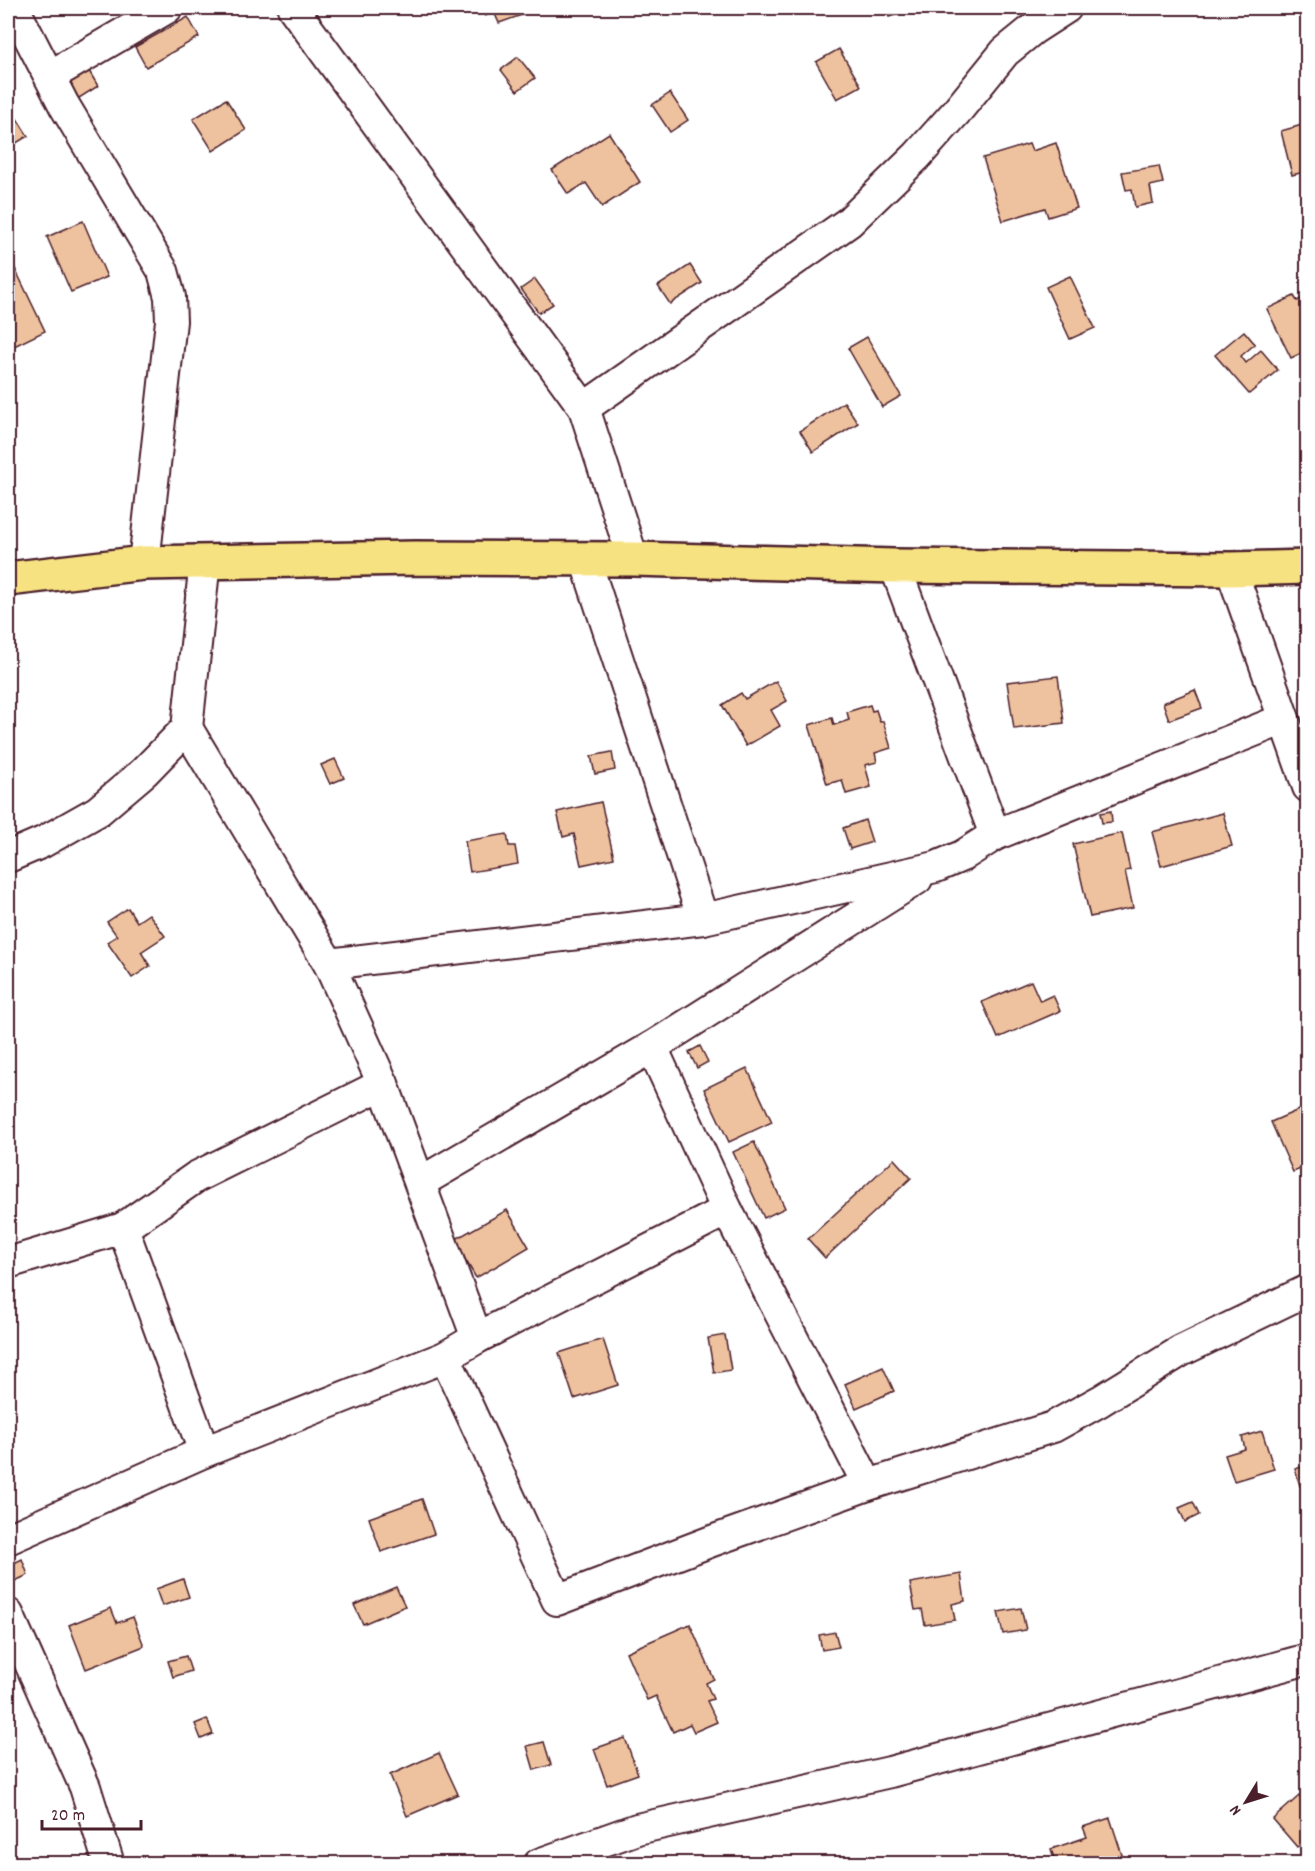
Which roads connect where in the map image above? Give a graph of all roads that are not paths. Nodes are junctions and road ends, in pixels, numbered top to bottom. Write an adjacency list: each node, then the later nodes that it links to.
1 (14, 8): 5 (street)
2 (166, 8): 5 (street)
3 (293, 8): 6 (street)
4 (1066, 8): 6 (street)
5 (50, 76): 10 (street)
6 (584, 408): 8 (street)
7 (585, 559): 8 (main road); 9 (main road); 21 (street)
8 (633, 559): 11 (main road)
9 (205, 561): 10 (main road); 16 (street)
10 (144, 562): 14 (main road)
11 (895, 566): 13 (main road); 18 (street)
12 (1308, 567): 13 (main road)
13 (1231, 569): 15 (street)
14 (8, 579)
15 (1284, 719): 17 (street); 18 (street)
16 (187, 728): 19 (street); 22 (street)
17 (1308, 788)
18 (995, 835): 20 (street)
19 (8, 857)
20 (936, 867): 21 (street); 23 (street)
21 (703, 919): 22 (street)
22 (329, 964): 24 (street)
23 (652, 1047): 25 (street); 26 (street)
24 (383, 1084): 25 (street); 27 (street)
25 (421, 1182): 30 (street)
26 (728, 1210): 30 (street); 33 (street)
27 (123, 1228): 28 (street); 32 (street)
28 (8, 1263)
29 (1308, 1290): 33 (street)
30 (477, 1338): 31 (street)
31 (446, 1357): 32 (street); 33 (street)
32 (204, 1452): 34 (street)
33 (868, 1485)
34 (8, 1539)
35 (8, 1614): 37 (street)
36 (1308, 1659): 38 (street)
37 (109, 1863)
38 (538, 1863)

